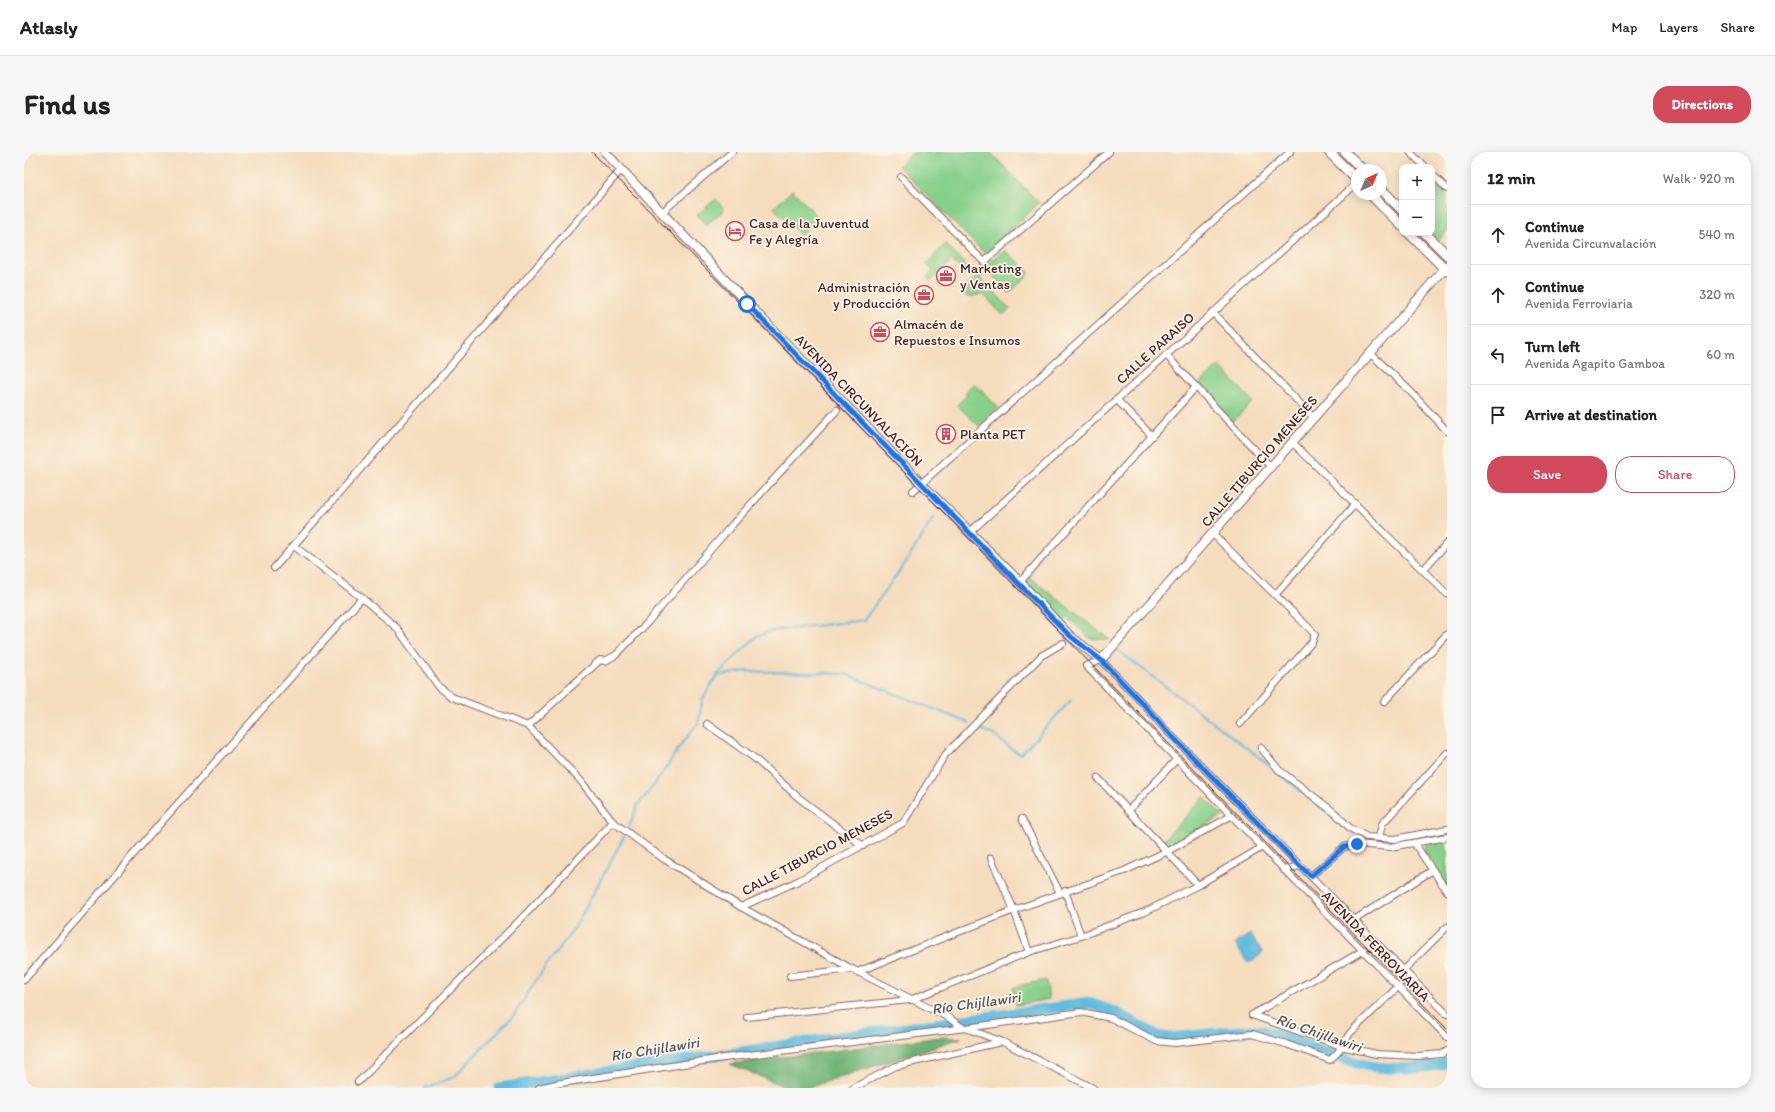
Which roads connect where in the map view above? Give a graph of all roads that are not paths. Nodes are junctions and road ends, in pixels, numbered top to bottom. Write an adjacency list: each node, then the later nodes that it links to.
1 (605, 152): 10 (street, AVENIDA CIRCUNVALACIÓN)
2 (732, 152): 19 (street)
3 (1109, 152): 12 (street)
4 (1290, 152): 36 (street)
5 (1329, 152): 11 (main road)
6 (1345, 152): 8 (main road)
7 (1410, 152): 9 (street)
8 (1357, 164)
9 (1422, 164)
10 (621, 170): 19 (street, AVENIDA CIRCUNVALACIÓN); 42 (street)
11 (1351, 176)
12 (901, 177)
13 (1435, 177): 15 (street)
14 (1351, 187): 25 (street, CALLE PARAISO)
15 (1447, 189)
16 (1387, 194): 18 (main road)
17 (1376, 200): 20 (main road)
18 (1399, 207)
19 (661, 213): 36 (street, AVENIDA CIRCUNVALACIÓN)
20 (1399, 223)
21 (1412, 236): 24 (main road)
22 (1428, 236): 23 (main road)
23 (1447, 255)
24 (1446, 269): 26 (street, CALLE TIBURCIO MENESES)
25 (1213, 313): 27 (street, CALLE PARAISO); 31 (street)
26 (1370, 353): 31 (street, CALLE TIBURCIO MENESES); 32 (street)
27 (1166, 355): 28 (street); 29 (street, CALLE PARAISO)
28 (1196, 387): 33 (street); 35 (street)
29 (1116, 399): 33 (street); 39 (street, CALLE PARAISO)
30 (837, 410): 56 (street)
31 (1314, 418): 34 (street, CALLE TIBURCIO MENESES)
32 (1447, 431)
33 (1152, 436): 45 (street)
34 (1292, 442): 35 (street, CALLE TIBURCIO MENESES); 38 (street)
35 (1271, 467): 40 (street, CALLE TIBURCIO MENESES)
36 (921, 483): 37 (street); 39 (street, AVENIDA CIRCUNVALACIÓN)
37 (914, 491)
38 (1355, 504): 44 (street); 47 (street)
39 (970, 532): 45 (street, AVENIDA CIRCUNVALACIÓN)
40 (1212, 534): 47 (street); 51 (street, CALLE TIBURCIO MENESES)
41 (1447, 543): 44 (street)
42 (294, 546): 43 (street); 48 (street)
43 (274, 568)
44 (1423, 570): 46 (street)
45 (1020, 582): 51 (street, AVENIDA CIRCUNVALACIÓN)
46 (1447, 594)
47 (1275, 595): 55 (street)
48 (362, 598): 56 (street); 90 (street)
49 (1447, 634): 53 (street)
50 (1063, 643): 69 (street, CALLE TIBURCIO MENESES)
51 (1101, 660): 52 (street, CALLE TIBURCIO MENESES); 73 (street, AVENIDA FERROVIARIA)
52 (1086, 666): 59 (street, AVENIDA FERROVIARIA)
53 (1384, 702)
54 (707, 724): 69 (street)
55 (1240, 724)
56 (528, 726): 64 (street)
57 (1261, 748): 66 (street)
58 (1447, 753): 66 (street)
59 (1176, 760): 61 (street); 62 (street, AVENIDA FERROVIARIA)
60 (1098, 778): 61 (street)
61 (1128, 811): 71 (street)
62 (1230, 816): 70 (street, AVENIDA FERROVIARIA); 71 (street)
63 (1022, 819): 79 (street)
64 (613, 822): 80 (street); 100 (street)
65 (1447, 830): 66 (street)
66 (1379, 838)
67 (1446, 838): 68 (street)
68 (1414, 843): 75 (street); 76 (street)
69 (863, 846): 80 (street, CALLE TIBURCIO MENESES)
70 (1261, 848): 74 (street, AVENIDA FERROVIARIA); 77 (street)
71 (1168, 851): 77 (street); 79 (street)
72 (991, 858): 81 (street)
73 (1300, 866): 74 (street); 76 (street, AVENIDA FERROVIARIA)
74 (1284, 870): 85 (street, AVENIDA FERROVIARIA)
75 (1433, 870): 78 (street); 82 (street)
76 (1311, 876): 82 (street, AVENIDA FERROVIARIA)
77 (1198, 885): 84 (street)
78 (1447, 891)
79 (1062, 892): 81 (street); 84 (street)
80 (741, 907): 87 (street)
81 (1014, 910): 86 (street); 87 (street)
82 (1354, 920): 88 (street, AVENIDA FERROVIARIA)
83 (1447, 927): 88 (street)
84 (1081, 936): 86 (street)
85 (1364, 950): 91 (street, AVENIDA FERROVIARIA); 98 (street)
86 (1029, 952): 92 (street)
87 (855, 971): 89 (street); 92 (street)
88 (1403, 971): 93 (street, AVENIDA FERROVIARIA)
89 (790, 976)
90 (24, 980)
91 (1399, 986): 96 (street, AVENIDA FERROVIARIA); 98 (street)
92 (910, 1000): 94 (street); 95 (street)
93 (1447, 1014)
94 (747, 1017)
95 (963, 1027): 97 (street); 98 (street); 102 (street)
96 (1447, 1037)
97 (1003, 1042): 101 (street); 105 (street)
98 (1340, 1049): 99 (street)
99 (1447, 1051)
100 (358, 1082)
101 (864, 1082): 103 (street); 104 (street)
102 (539, 1088)
103 (853, 1088)
104 (868, 1088)
105 (1093, 1088)

